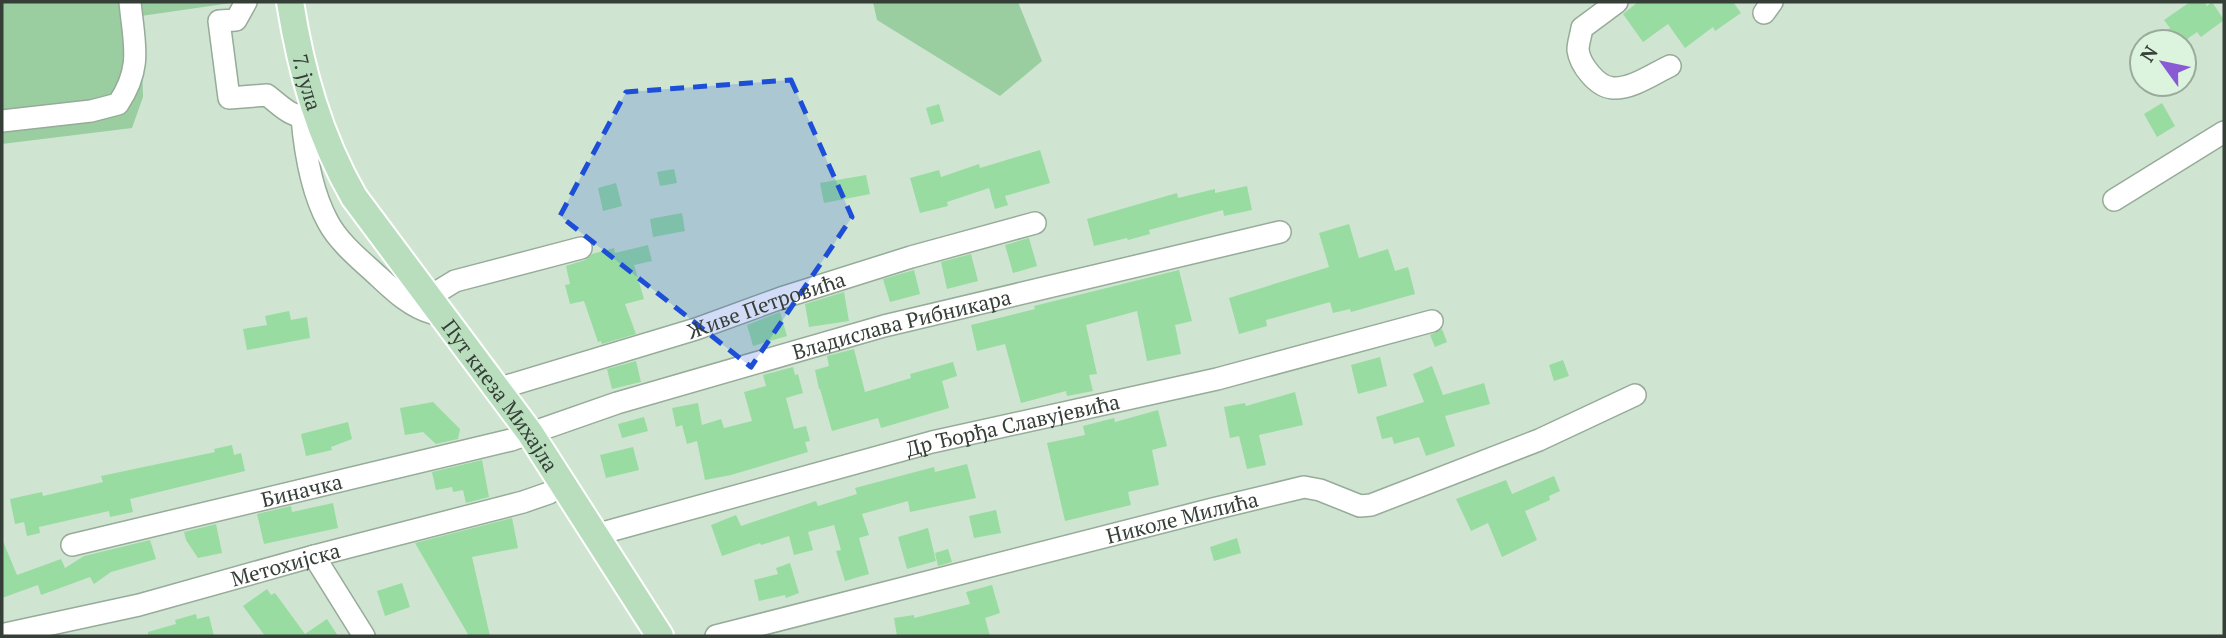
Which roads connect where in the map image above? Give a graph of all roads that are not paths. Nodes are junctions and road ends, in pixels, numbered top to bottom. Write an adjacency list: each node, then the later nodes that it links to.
1 (130, 2): 7 (street)
2 (246, 2): 6 (street)
3 (290, 2): 6 (main road, 7. јула)
4 (1617, 2): 5 (street)
5 (1670, 66)
6 (309, 116): 9 (main road, 7. јула); 14 (street)
7 (2, 121)
8 (2224, 132): 10 (street)
9 (334, 161): 14 (main road, Пут кнеза Михајла)
10 (2114, 200)
11 (1035, 223): 16 (street, Живе Петровића)
12 (1280, 232): 18 (street, Владислава Рибникара)
13 (581, 248): 14 (street)
14 (433, 303): 16 (main road, Пут кнеза Михајла)
15 (1433, 321): 20 (street, Др Ђорђа Славујевића)
16 (497, 388): 18 (main road, Пут кнеза Михајла)
17 (1635, 395): 26 (street, Николе Милића)
18 (530, 433): 19 (main road, Пут кнеза Михајла); 21 (street, Биначка)
19 (562, 483): 20 (main road, Пут кнеза Михајла); 22 (street, Метохијска)
20 (595, 535): 25 (main road, Пут кнеза Михајла)
21 (72, 545)
22 (314, 556): 23 (street, Метохијска); 24 (street)
23 (5, 634)
24 (364, 636)
25 (660, 636)
26 (716, 636)

